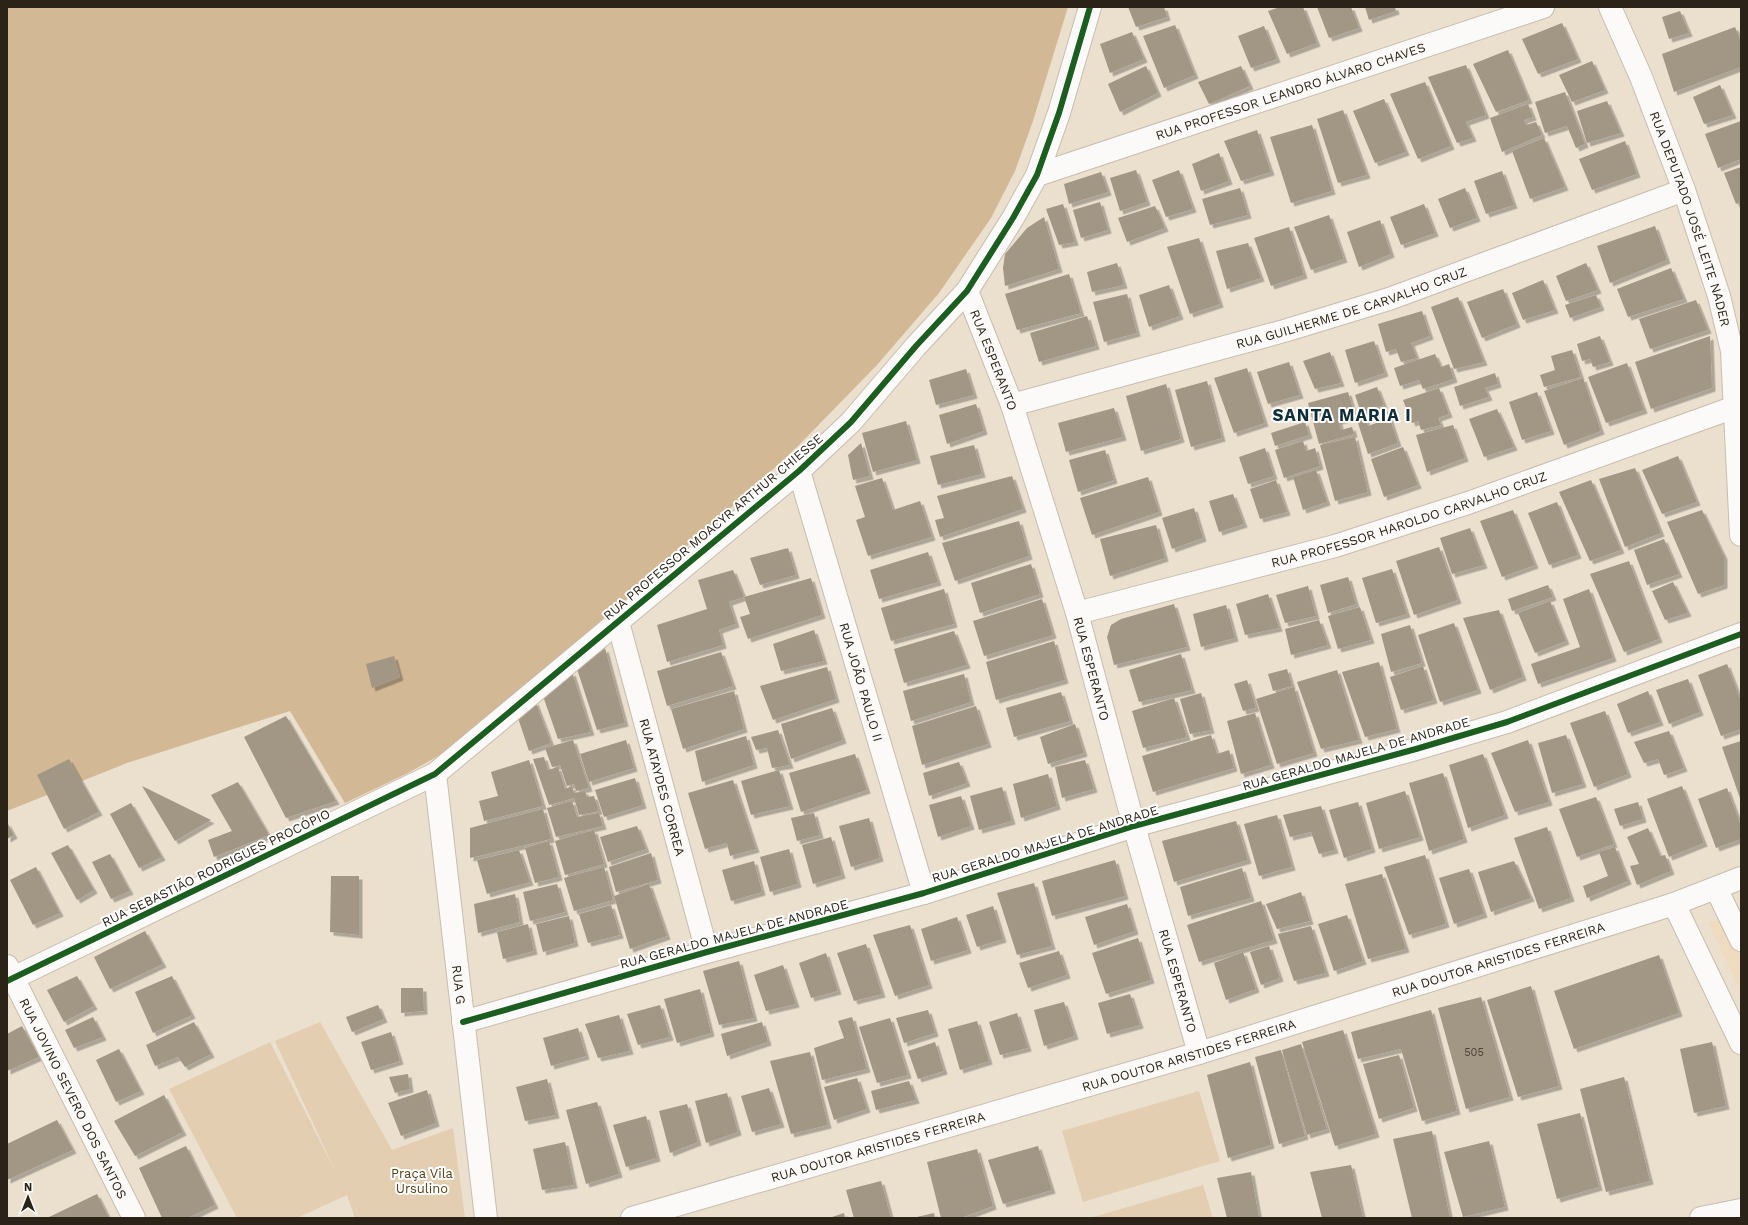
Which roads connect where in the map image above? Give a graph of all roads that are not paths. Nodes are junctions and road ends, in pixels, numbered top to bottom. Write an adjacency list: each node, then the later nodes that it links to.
1 (1090, 7): 4 (street, RUA PROFESSOR MOACYR ARTHUR CHIESSE)
2 (1543, 7): 4 (street, RUA PROFESSOR LEANDRO ÁLVARO CHAVES)
3 (1610, 7): 5 (street, RUA DEPUTADO JOSÉ LEITE NADER)
4 (1037, 175): 6 (street, RUA PROFESSOR MOACYR ARTHUR CHIESSE)
5 (1684, 190): 7 (street, RUA GUILHERME DE CARVALHO CRUZ); 8 (street, RUA DEPUTADO JOSÉ LEITE NADER)
6 (967, 291): 7 (street, RUA ESPERANTO); 9 (street, RUA PROFESSOR MOACYR ARTHUR CHIESSE)
7 (1012, 405): 11 (street, RUA ESPERANTO)
8 (1735, 407): 10 (street, RUA DEPUTADO JOSÉ LEITE NADER); 11 (street, RUA PROFESSOR HAROLDO CARVALHO CRUZ)
9 (799, 471): 12 (street, RUA PROFESSOR MOACYR ARTHUR CHIESSE); 18 (street, RUA JOÃO PAULO II)
10 (1741, 535)
11 (1077, 613): 15 (street, RUA ESPERANTO)
12 (618, 622): 14 (street, RUA PROFESSOR MOACYR ARTHUR CHIESSE); 21 (street, RUA ATAYDES CORREA)
13 (1741, 634): 15 (street, RUA GERALDO MAJELA DE ANDRADE)
14 (435, 774): 22 (street, RUA SEBASTIÃO RODRIGUES PROCÓPIO); 23 (street, RUA G)
15 (1134, 826): 18 (street, RUA GERALDO MAJELA DE ANDRADE); 25 (street, RUA ESPERANTO)
16 (1741, 878): 17 (street, RUA DOUTOR ARISTIDES FERREIRA)
17 (1716, 888): 19 (street, RUA DOUTOR ARISTIDES FERREIRA); 20 (street)
18 (924, 893): 21 (street, RUA GERALDO MAJELA DE ANDRADE)
19 (1674, 904): 24 (street); 25 (street, RUA DOUTOR ARISTIDES FERREIRA)
20 (1741, 940)
21 (707, 952): 23 (street, RUA GERALDO MAJELA DE ANDRADE)
22 (9, 975): 27 (street, RUA JOVINO SEVERO DOS SANTOS)
23 (463, 1022): 28 (street, RUA G)
24 (1741, 1043)
25 (1199, 1053): 29 (street, RUA DOUTOR ARISTIDES FERREIRA)
26 (1741, 1210): 30 (street)
27 (134, 1218)
28 (486, 1218)
29 (632, 1218)
30 (1701, 1218)

